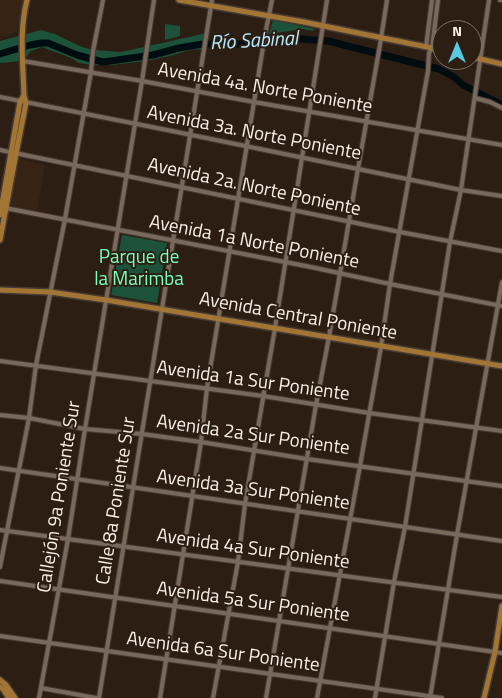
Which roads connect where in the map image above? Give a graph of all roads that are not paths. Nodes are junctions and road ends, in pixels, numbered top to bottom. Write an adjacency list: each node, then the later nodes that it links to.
1 (27, 0): 19 (main road)
2 (103, 0): 22 (street)
3 (154, 0): 23 (street, Callejón 9a Poniente Sur)
4 (179, 0): 11 (main road)
5 (272, 0): 12 (street)
6 (327, 0): 13 (street)
7 (387, 0): 14 (street)
8 (432, 0): 16 (street)
9 (438, 0): 16 (street)
10 (489, 0): 15 (street)
11 (212, 3): 12 (main road); 24 (street, Calle 8a Poniente Sur)
12 (270, 16): 13 (main road); 29 (street)
13 (322, 26): 14 (main road); 32 (street)
14 (381, 38): 16 (main road); 34 (street)
15 (482, 45)
16 (429, 51): 17 (main road); 36 (street)
17 (432, 51)
18 (482, 59): 20 (main road)
19 (23, 61): 22 (street, Avenida 4a. Norte Poniente); 25 (main road)
20 (502, 64)
21 (478, 70): 26 (street)
22 (91, 72): 23 (street, Avenida 4a. Norte Poniente); 33 (street)
23 (142, 81): 24 (street, Avenida 4a. Norte Poniente); 35 (street, Callejón 9a Poniente Sur)
24 (197, 91): 29 (street, Avenida 4a. Norte Poniente); 37 (street, Calle 8a Poniente Sur)
25 (24, 95): 28 (main road); 30 (main road)
26 (475, 96): 31 (street); 38 (street)
27 (0, 97): 28 (street, Avenida 3a. Norte Poniente)
28 (20, 102): 30 (street, Avenida 3a. Norte Poniente); 42 (main road)
29 (254, 102): 32 (street, Avenida 4a. Norte Poniente); 40 (street)
30 (26, 103): 33 (street, Avenida 3a. Norte Poniente); 42 (main road)
31 (502, 108)
32 (310, 111): 34 (street, Avenida 4a. Norte Poniente); 43 (street)
33 (83, 113): 35 (street, Avenida 3a. Norte Poniente); 44 (street)
34 (366, 121): 36 (street, Avenida 4a. Norte Poniente); 45 (street)
35 (135, 124): 37 (street, Avenida 3a. Norte Poniente); 46 (street, Callejón 9a Poniente Sur)
36 (418, 130): 38 (street, Avenida 4a. Norte Poniente); 47 (street)
37 (190, 135): 40 (street, Avenida 3a. Norte Poniente); 48 (street, Calle 8a Poniente Sur)
38 (468, 139): 39 (street, Avenida 4a. Norte Poniente); 49 (street)
39 (502, 145)
40 (246, 146): 43 (street, Avenida 3a. Norte Poniente); 51 (street)
41 (0, 150): 42 (street, Avenida 2a. Norte Poniente)
42 (13, 153): 44 (street, Avenida 2a. Norte Poniente); 52 (main road)
43 (302, 158): 45 (street, Avenida 3a. Norte Poniente); 53 (street)
44 (74, 165): 46 (street, Avenida 2a. Norte Poniente); 55 (street)
45 (358, 169): 47 (street, Avenida 3a. Norte Poniente); 56 (street)
46 (126, 176): 48 (street, Avenida 2a. Norte Poniente); 57 (street, Callejón 9a Poniente Sur)
47 (410, 180): 49 (street, Avenida 3a. Norte Poniente); 58 (street)
48 (182, 187): 51 (street, Avenida 2a. Norte Poniente); 60 (street, Calle 8a Poniente Sur)
49 (461, 190): 50 (street, Avenida 3a. Norte Poniente); 61 (street)
50 (502, 196)
51 (238, 199): 53 (street, Avenida 2a. Norte Poniente); 63 (street)
52 (2, 208): 54 (main road); 55 (street, Avenida 1a Norte Poniente); 59 (main road)
53 (294, 210): 56 (street, Avenida 2a. Norte Poniente); 64 (street)
54 (0, 215)
55 (65, 219): 57 (street, Avenida 1a Norte Poniente); 69 (street)
56 (349, 222): 58 (street, Avenida 2a. Norte Poniente); 65 (street)
57 (117, 230): 60 (street, Avenida 1a Norte Poniente); 71 (street, Callejón 9a Poniente Sur)
58 (400, 232): 61 (street, Avenida 2a. Norte Poniente); 67 (street)
59 (0, 240)
60 (173, 241): 63 (street, Avenida 1a Norte Poniente); 73 (street, Calle 8a Poniente Sur)
61 (450, 242): 62 (street, Avenida 2a. Norte Poniente); 70 (street)
62 (502, 251)
63 (229, 252): 64 (street, Avenida 1a Norte Poniente); 74 (street)
64 (286, 262): 65 (street, Avenida 1a Norte Poniente); 75 (street)
65 (340, 273): 67 (street, Avenida 1a Norte Poniente); 76 (street)
66 (502, 282): 72 (street)
67 (390, 284): 70 (street, Avenida 1a Norte Poniente); 77 (street)
68 (0, 290): 69 (main road, Avenida Central Poniente)
69 (50, 292): 71 (main road, Avenida Central Poniente); 81 (street)
70 (442, 294): 72 (street, Avenida 1a Norte Poniente); 78 (street)
71 (106, 300): 73 (main road, Avenida Central Poniente); 83 (street, Callejón 9a Poniente Sur)
72 (500, 306): 80 (street)
73 (162, 309): 74 (main road, Avenida Central Poniente); 84 (street, Calle 8a Poniente Sur)
74 (218, 318): 75 (main road, Avenida Central Poniente); 85 (street)
75 (275, 328): 76 (main road, Avenida Central Poniente); 86 (street)
76 (330, 337): 77 (main road, Avenida Central Poniente); 87 (street)
77 (381, 347): 78 (main road, Avenida Central Poniente); 88 (street)
78 (433, 354): 80 (main road, Avenida Central Poniente); 91 (street)
79 (0, 361): 81 (street, Avenida 1a Sur Poniente)
80 (487, 363): 82 (main road, Avenida Central Poniente); 92 (street)
81 (36, 365): 83 (street, Avenida 1a Sur Poniente); 90 (street)
82 (502, 366)
83 (94, 374): 84 (street, Avenida 1a Sur Poniente); 93 (street, Callejón 9a Poniente Sur)
84 (150, 380): 85 (street, Avenida 1a Sur Poniente); 95 (street, Calle 8a Poniente Sur)
85 (207, 388): 86 (street, Avenida 1a Sur Poniente); 96 (street)
86 (263, 396): 87 (street, Avenida 1a Sur Poniente); 97 (street)
87 (316, 405): 88 (street, Avenida 1a Sur Poniente); 98 (street)
88 (369, 413): 91 (street, Avenida 1a Sur Poniente); 99 (street)
89 (0, 415): 90 (street, Avenida 2a Sur Poniente)
90 (29, 418): 93 (street, Avenida 2a Sur Poniente); 101 (street)
91 (422, 420): 92 (street, Avenida 1a Sur Poniente); 102 (street)
92 (476, 427): 94 (street, Avenida 1a Sur Poniente); 104 (street)
93 (85, 429): 95 (street, Avenida 2a Sur Poniente); 103 (street, Callejón 9a Poniente Sur)
94 (502, 431)
95 (142, 434): 96 (street, Avenida 2a Sur Poniente); 106 (street, Calle 8a Poniente Sur)
96 (201, 442): 97 (street, Avenida 2a Sur Poniente); 107 (street)
97 (254, 450): 98 (street, Avenida 2a Sur Poniente); 108 (street)
98 (307, 459): 99 (street, Avenida 2a Sur Poniente); 109 (street)
99 (360, 466): 102 (street, Avenida 2a Sur Poniente); 110 (street)
100 (0, 468): 101 (street, Avenida 3a Sur Poniente)
101 (18, 471): 103 (street, Avenida 3a Sur Poniente); 113 (street)
102 (413, 474): 104 (street, Avenida 2a Sur Poniente); 111 (street)
103 (77, 479): 106 (street, Avenida 3a Sur Poniente); 115 (street, Callejón 9a Poniente Sur)
104 (466, 481): 105 (street, Avenida 2a Sur Poniente); 114 (street)
105 (502, 486)
106 (133, 488): 107 (street, Avenida 3a Sur Poniente); 117 (street, Calle 8a Poniente Sur)
107 (192, 496): 108 (street, Avenida 3a Sur Poniente); 118 (street)
108 (245, 504): 109 (street, Avenida 3a Sur Poniente); 119 (street)
109 (298, 512): 110 (street, Avenida 3a Sur Poniente); 121 (street)
110 (350, 519): 111 (street, Avenida 3a Sur Poniente); 122 (street)
111 (405, 527): 114 (street, Avenida 3a Sur Poniente); 124 (street)
112 (0, 530): 113 (street, Avenida 4a Sur Poniente)
113 (6, 531): 115 (street, Avenida 4a Sur Poniente); 120 (street)
114 (457, 535): 116 (street, Avenida 3a Sur Poniente); 126 (street)
115 (68, 539): 117 (street, Avenida 4a Sur Poniente); 125 (street, Callejón 9a Poniente Sur)
116 (502, 542)
117 (123, 546): 118 (street, Avenida 4a Sur Poniente); 127 (street, Calle 8a Poniente Sur)
118 (183, 554): 119 (street, Avenida 4a Sur Poniente); 129 (street)
119 (238, 562): 121 (street, Avenida 4a Sur Poniente); 131 (street)
120 (0, 567)
121 (288, 568): 122 (street, Avenida 4a Sur Poniente); 132 (street)
122 (340, 575): 124 (street, Avenida 4a Sur Poniente); 133 (street)
123 (0, 581): 125 (street, Avenida 5a Sur Poniente)
124 (394, 582): 126 (street, Avenida 4a Sur Poniente); 135 (street)
125 (58, 589): 127 (street, Avenida 5a Sur Poniente); 136 (street, Callejón 9a Poniente Sur)
126 (448, 589): 128 (street, Avenida 4a Sur Poniente); 137 (street)
127 (115, 597): 129 (street, Avenida 5a Sur Poniente); 138 (street, Calle 8a Poniente Sur)
128 (502, 597)
129 (175, 606): 131 (street, Avenida 5a Sur Poniente); 141 (street)
130 (502, 606): 139 (main road)
131 (229, 614): 132 (street, Avenida 5a Sur Poniente); 142 (street)
132 (280, 621): 133 (street, Avenida 5a Sur Poniente); 143 (street)
133 (330, 628): 135 (street, Avenida 5a Sur Poniente); 145 (street)
134 (0, 636): 136 (street, Avenida 6a Sur Poniente)
135 (386, 636): 137 (street, Avenida 5a Sur Poniente); 148 (street)
136 (50, 642): 138 (street, Avenida 6a Sur Poniente); 147 (street, Callejón 9a Poniente Sur)
137 (438, 644): 139 (street, Avenida 5a Sur Poniente); 149 (street)
138 (106, 651): 141 (street, Avenida 6a Sur Poniente); 153 (street, Calle 8a Poniente Sur)
139 (495, 652): 140 (street, Avenida 5a Sur Poniente); 160 (main road)
140 (502, 653)
141 (166, 659): 142 (street, Avenida 6a Sur Poniente); 154 (street)
142 (219, 666): 143 (street, Avenida 6a Sur Poniente); 155 (street)
143 (270, 674): 145 (street, Avenida 6a Sur Poniente); 156 (street)
144 (0, 680): 151 (main road)
145 (320, 681): 148 (street, Avenida 6a Sur Poniente); 157 (street)
146 (0, 687): 150 (main road)
147 (41, 688): 152 (street, Callejón 9a Poniente Sur); 153 (street)
148 (377, 689): 149 (street, Avenida 6a Sur Poniente); 158 (street)
149 (430, 697): 159 (street, Avenida 6a Sur Poniente)
150 (8, 698)
151 (15, 698)
152 (39, 698)
153 (97, 698)
154 (160, 698)
155 (213, 698)
156 (266, 698)
157 (318, 698)
158 (375, 698)
159 (442, 698)
160 (484, 698)

